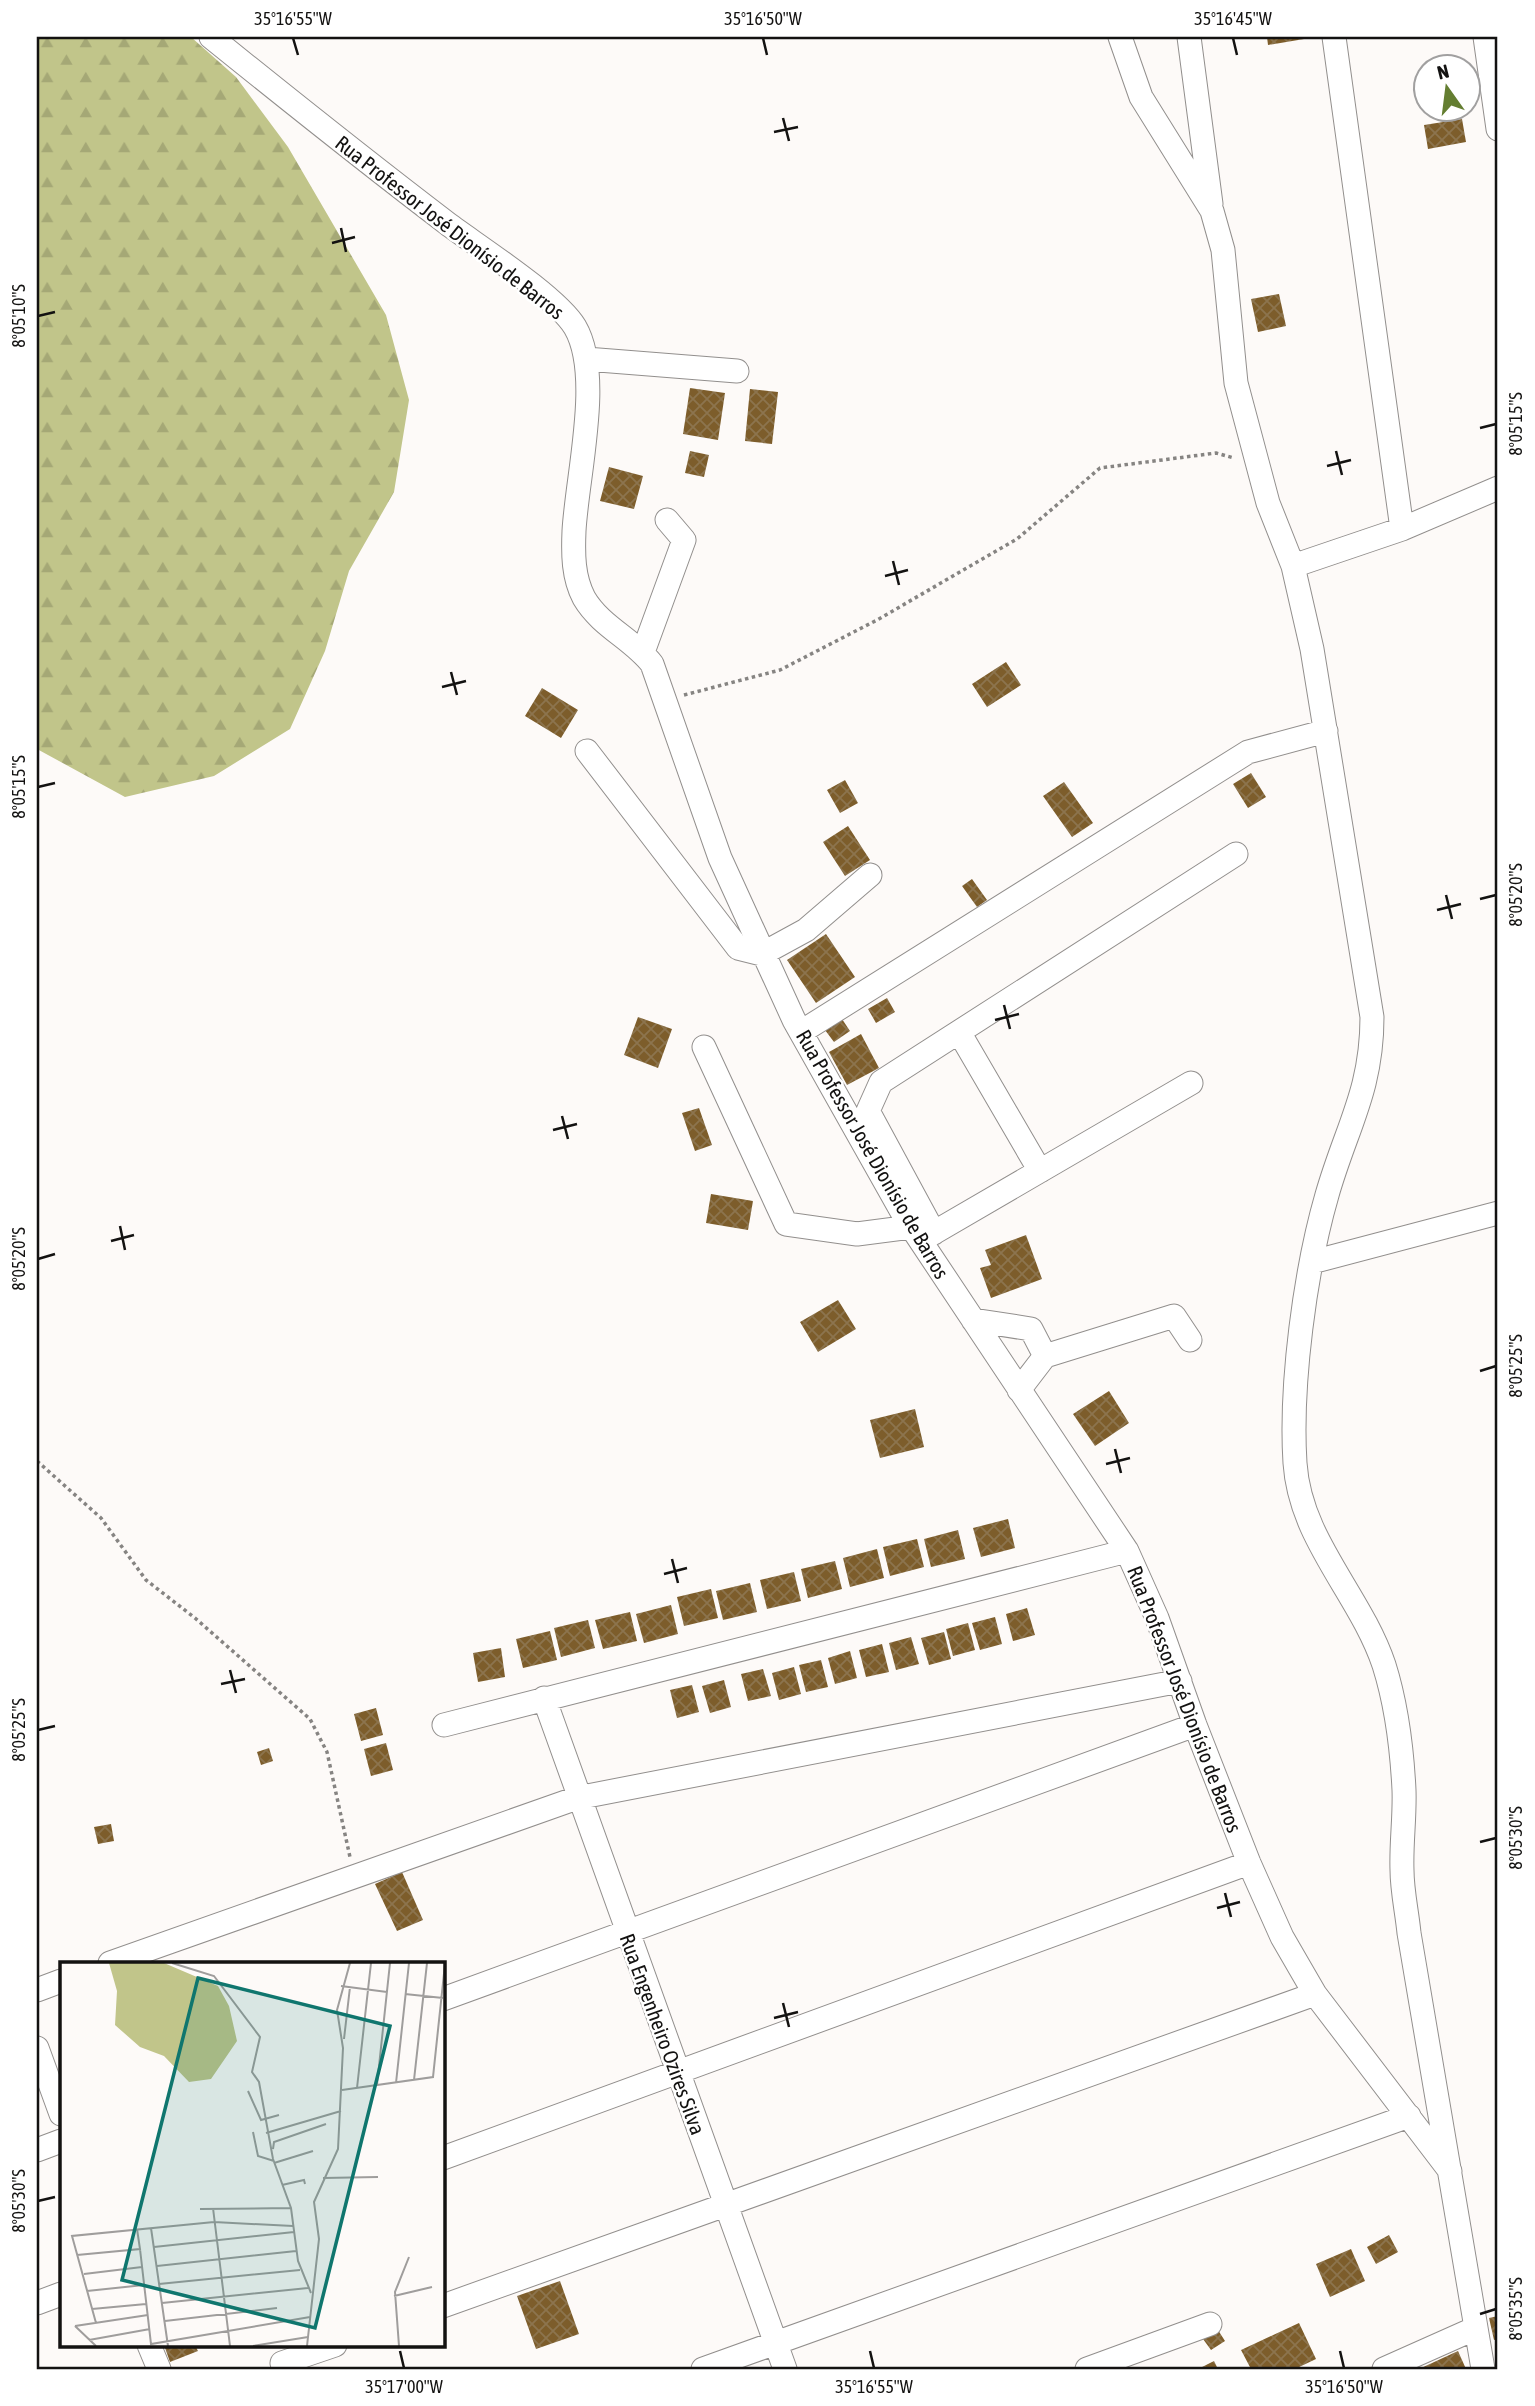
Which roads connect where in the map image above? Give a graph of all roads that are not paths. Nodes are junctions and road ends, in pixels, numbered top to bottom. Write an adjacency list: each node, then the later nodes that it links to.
1 (211, 37): 8 (street, Rua Professor José Dionísio de Barros)
2 (1120, 37): 7 (street)
3 (1189, 37): 7 (street)
4 (1334, 37): 12 (street)
5 (1485, 37): 6 (street)
6 (1498, 129)
7 (1212, 211): 13 (street)
8 (586, 359): 9 (street); 14 (street, Rua Professor José Dionísio de Barros)
9 (737, 371)
10 (1498, 488): 12 (street)
11 (667, 520): 14 (street)
12 (1402, 529): 13 (street)
13 (1293, 566): 15 (street)
14 (643, 652): 19 (street, Rua Professor José Dionísio de Barros)
15 (1326, 731): 20 (street); 27 (street)
16 (587, 751): 19 (street)
17 (1236, 854): 21 (street)
18 (870, 875): 19 (street)
19 (762, 954): 20 (street, Rua Professor José Dionísio de Barros)
20 (801, 1032): 26 (street, Rua Professor José Dionísio de Barros)
21 (959, 1032): 24 (street); 26 (street)
22 (705, 1047): 26 (street)
23 (1191, 1083): 24 (street)
24 (1040, 1171): 26 (street)
25 (1498, 1213): 27 (street)
26 (922, 1233): 28 (street, Rua Professor José Dionísio de Barros)
27 (1312, 1262): 52 (street)
28 (973, 1320): 30 (street); 31 (street, Rua Professor José Dionísio de Barros)
29 (1190, 1340): 30 (street)
30 (1045, 1356): 31 (street)
31 (1019, 1390): 32 (street, Rua Professor José Dionísio de Barros)
32 (1127, 1551): 33 (street, Rua Professor José Dionísio de Barros); 34 (street)
33 (1180, 1681): 36 (street, Rua Professor José Dionísio de Barros); 37 (street)
34 (544, 1698): 35 (street); 37 (street, Rua Engenheiro Ozires Silva)
35 (444, 1725)
36 (1195, 1726): 38 (street, Rua Professor José Dionísio de Barros); 39 (street)
37 (577, 1798): 39 (street, Rua Engenheiro Ozires Silva); 40 (street)
38 (1249, 1863): 43 (street, Rua Professor José Dionísio de Barros); 46 (street)
39 (625, 1931): 44 (street); 46 (street, Rua Engenheiro Ozires Silva)
40 (117, 1962)
41 (60, 1981): 42 (street)
42 (37, 1990)
43 (1315, 1994): 48 (street, Rua Professor José Dionísio de Barros); 53 (street)
44 (444, 2000)
45 (37, 2048): 47 (street)
46 (678, 2070): 51 (street); 53 (street, Rua Engenheiro Ozires Silva)
47 (60, 2111)
48 (1409, 2116): 52 (street, Rua Professor José Dionísio de Barros); 59 (street)
49 (60, 2141): 50 (street)
50 (37, 2150)
51 (444, 2158)
52 (1450, 2171): 58 (street, Rua Professor José Dionísio de Barros)
53 (725, 2206): 56 (street); 59 (street, Rua Engenheiro Ozires Silva)
54 (60, 2294): 55 (street)
55 (37, 2303)
56 (444, 2306)
57 (1210, 2323): 66 (street)
58 (1476, 2329): 67 (street); 68 (street, Rua Professor José Dionísio de Barros)
59 (774, 2343): 64 (street); 65 (street, Rua Engenheiro Ozires Silva)
60 (149, 2346): 63 (street)
61 (331, 2346): 62 (street)
62 (280, 2359)
63 (159, 2369)
64 (703, 2369)
65 (785, 2369)
66 (1087, 2369)
67 (1384, 2369)
68 (1483, 2369)

